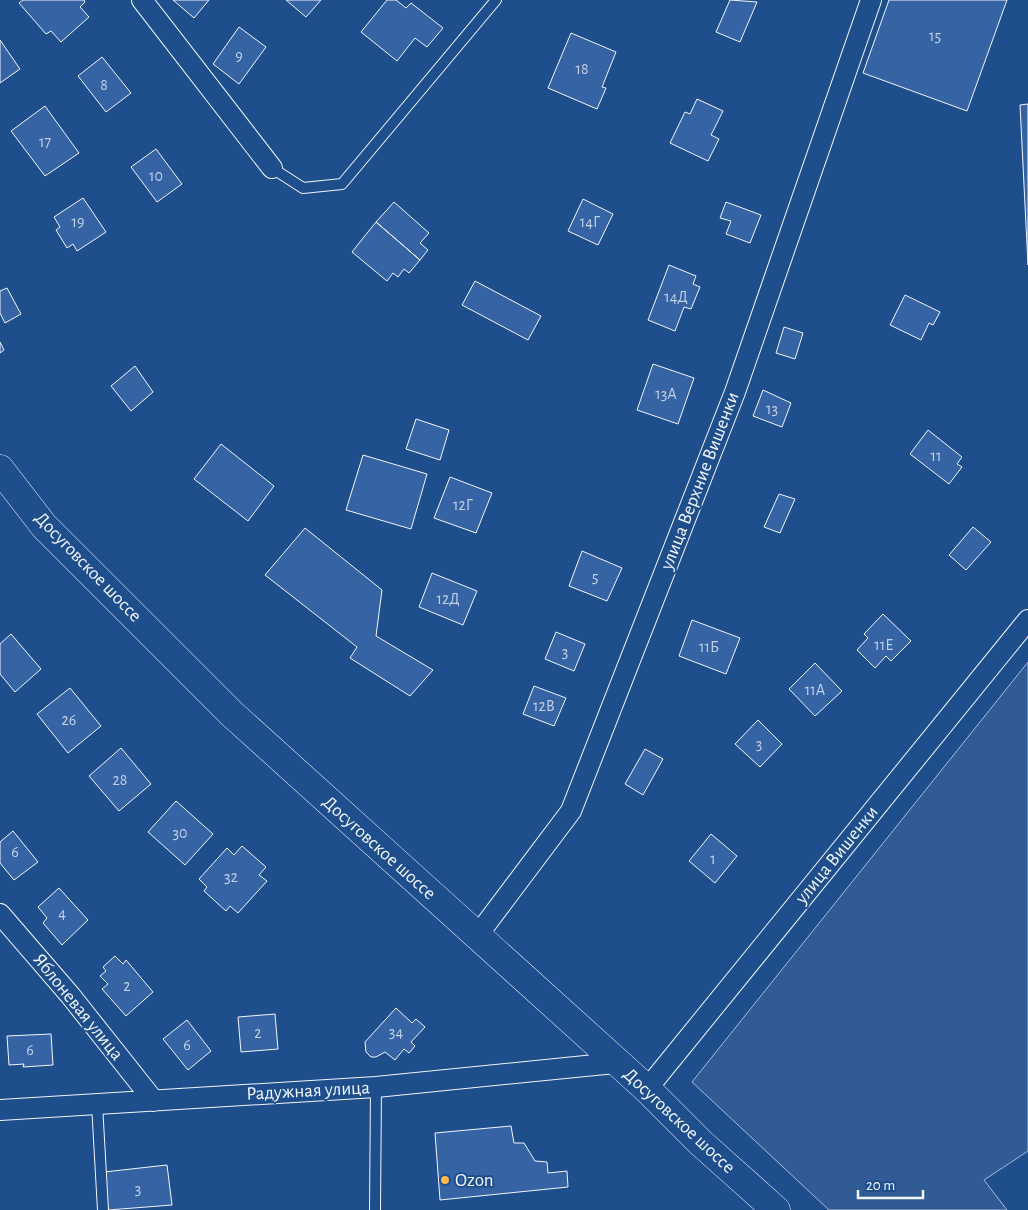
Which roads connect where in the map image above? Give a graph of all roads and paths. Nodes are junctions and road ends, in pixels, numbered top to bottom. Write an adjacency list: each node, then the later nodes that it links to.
1 (142, 0): 4 (street)
2 (496, 0): 4 (lane)
3 (871, 0): 8 (street, улица Верхние Вишенки)
4 (272, 168)
5 (0, 468): 8 (main road, Досуговское шоссе)
6 (1028, 620): 11 (street, улица Вишенки)
7 (0, 914): 12 (street, Яблоневая улица)
8 (477, 936): 9 (main road, Досуговское шоссе)
9 (615, 1063): 10 (street, Радужная улица); 11 (main road, Досуговское шоссе)
10 (376, 1087): 12 (street, Радужная улица); 16 (lane)
11 (647, 1089): 17 (main road, Досуговское шоссе)
12 (154, 1101): 13 (street, Радужная улица)
13 (97, 1104): 14 (street, Радужная улица); 15 (lane)
14 (0, 1110)
15 (103, 1210)
16 (375, 1210)
17 (776, 1210)

